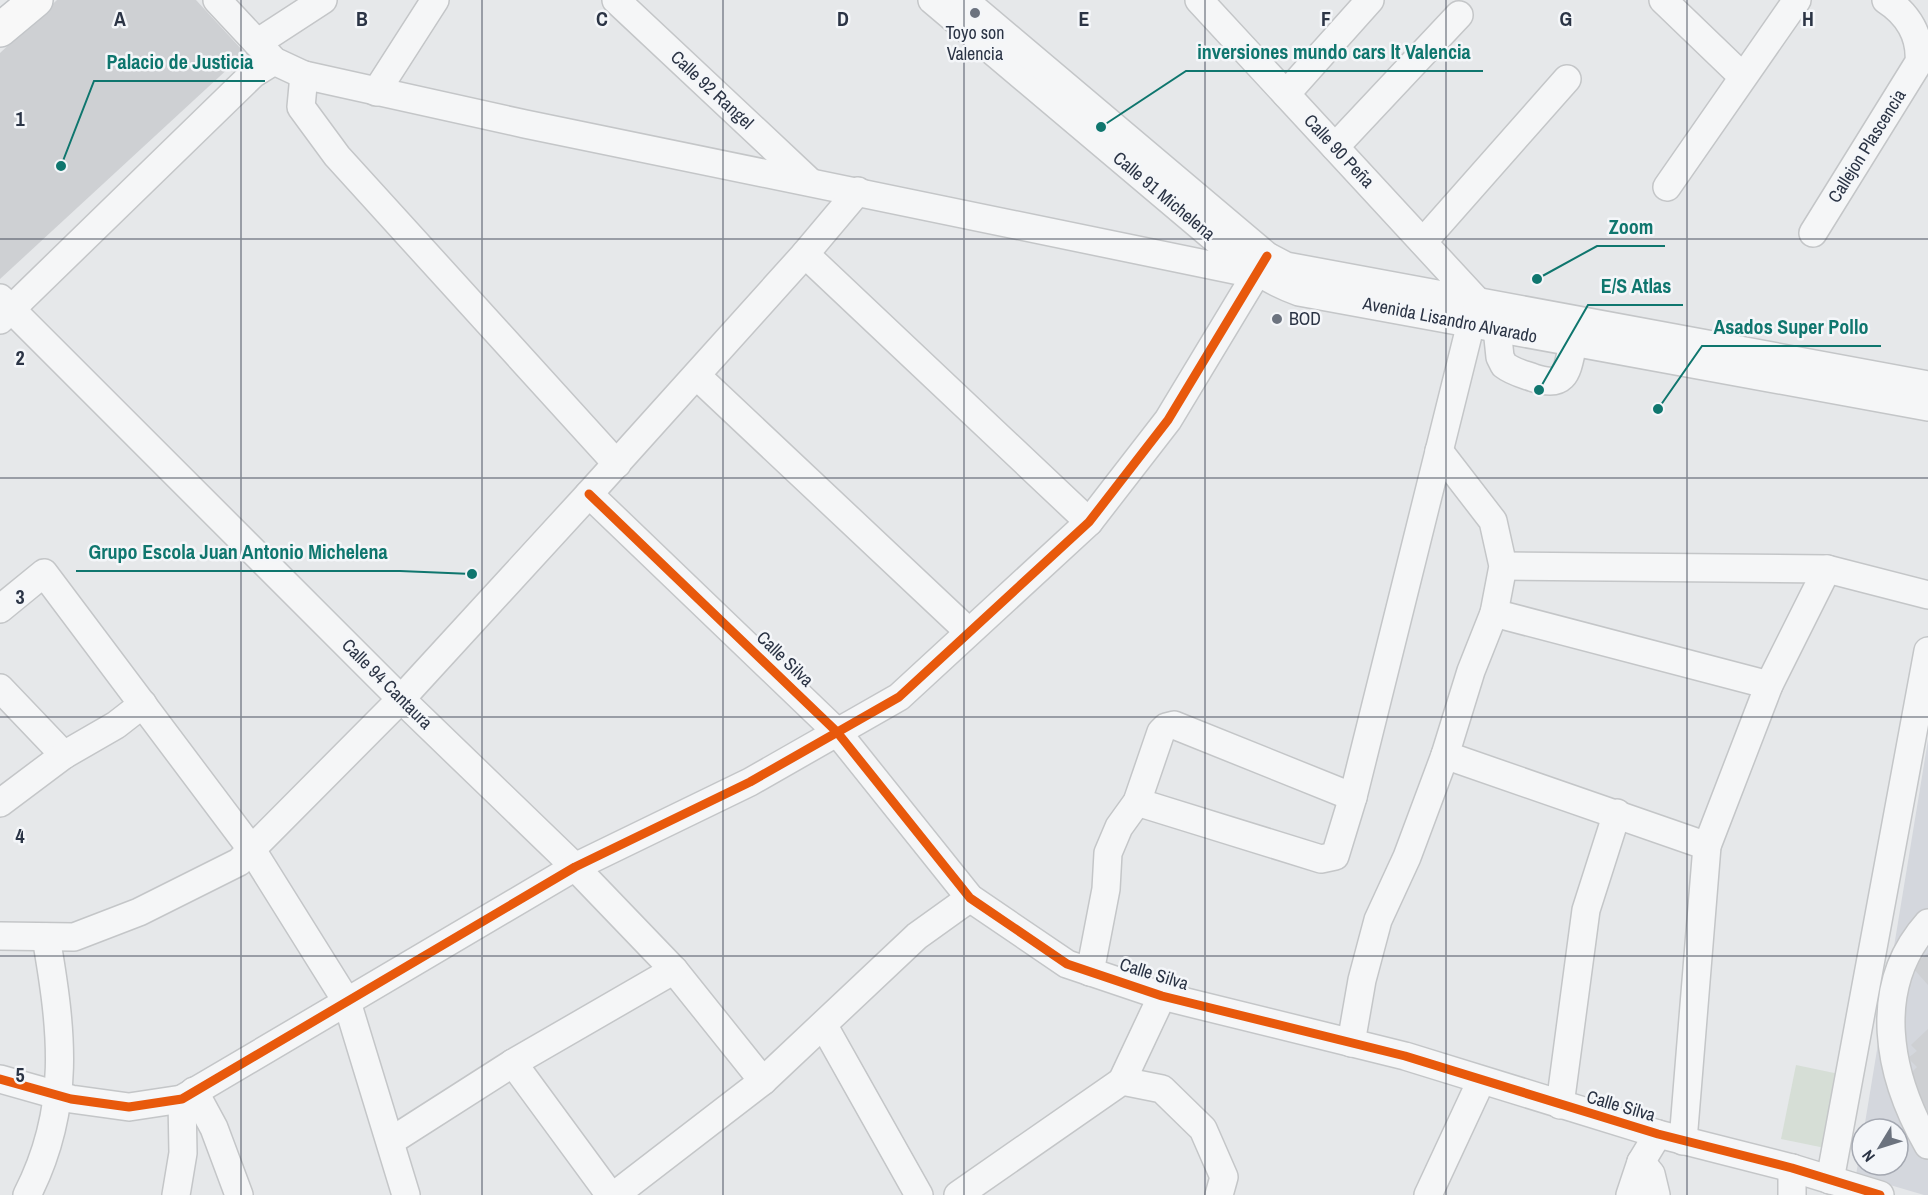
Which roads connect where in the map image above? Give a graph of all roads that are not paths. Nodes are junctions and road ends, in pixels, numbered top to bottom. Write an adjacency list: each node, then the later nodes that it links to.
1 (36, 0): 14 (main road)
2 (218, 0): 15 (street)
3 (323, 0): 15 (street)
4 (435, 0): 19 (street)
5 (616, 0): 22 (street, Calle 92 Rangel)
6 (932, 0): 28 (street, Calle 91 Michelena)
7 (964, 0): 28 (street, Calle 91 Michelena)
8 (1199, 0): 20 (street, Calle 90 Peña)
9 (1370, 0): 20 (street)
10 (1663, 0): 17 (street)
11 (1797, 0): 17 (street)
12 (1886, 0): 25 (street, Callejon Plascencia)
13 (1458, 15): 21 (street)
14 (0, 30)
15 (266, 52): 16 (street); 29 (street)
16 (304, 75): 19 (street); 36 (street)
17 (1742, 76): 23 (street)
18 (1567, 79): 26 (street)
19 (376, 92): 22 (street)
20 (1286, 94): 21 (street, Calle 90 Peña)
21 (1335, 147): 26 (street, Calle 90 Peña)
22 (808, 180): 24 (street)
23 (1667, 187)
24 (858, 191): 27 (street); 28 (street)
25 (1813, 233)
26 (1423, 242): 30 (street, Calle 90 Peña)
27 (805, 254): 32 (street); 38 (street)
28 (1262, 265): 30 (street, Avenida Lisandro Alvarado); 38 (street)
29 (4, 309): 48 (street, Calle 94 Cantaura)
30 (1482, 317): 31 (street, Avenida Lisandro Alvarado); 31 (street); 33 (street, Avenida Lisandro Alvarado); 35 (street)
31 (1573, 344): 34 (street, Avenida Lisandro Alvarado)
32 (697, 376): 36 (street); 44 (street)
33 (1928, 385)
34 (1928, 407)
35 (1439, 451): 39 (street); 53 (street)
36 (617, 464): 37 (street)
37 (590, 494): 48 (street); 50 (street, Calle Silva)
38 (1089, 522): 44 (street)
39 (1503, 566): 40 (street); 43 (street)
40 (1827, 569): 41 (street); 46 (street)
41 (1928, 595)
42 (0, 609): 49 (street)
43 (1494, 613): 46 (street); 52 (street)
44 (968, 631): 50 (street)
45 (1928, 651): 83 (street)
46 (1769, 686): 57 (street)
47 (0, 688): 51 (street)
48 (401, 699): 58 (street); 59 (street, Calle 94 Cantaura)
49 (143, 704): 51 (street); 58 (street)
50 (837, 732): 59 (street); 60 (street, Calle Silva)
51 (64, 755): 55 (street)
52 (1445, 755): 56 (street); 69 (street)
53 (1353, 797): 54 (street); 54 (street)
54 (1137, 802): 65 (street)
55 (0, 803)
56 (1617, 813): 57 (street); 77 (street)
57 (1707, 846): 78 (street)
58 (252, 850): 63 (street); 67 (street)
59 (575, 867): 64 (street, Calle 94 Cantaura); 67 (street)
60 (970, 898): 65 (street, Calle Silva); 68 (street)
61 (1928, 923): 80 (street)
62 (0, 936): 63 (street)
63 (46, 937): 76 (street)
64 (674, 970): 70 (street); 72 (street, Calle 94 Cantaura)
65 (1090, 972): 66 (street, Calle Silva)
66 (1162, 996): 69 (street, Calle Silva); 73 (street)
67 (347, 1002): 75 (street); 79 (street)
68 (824, 1026): 72 (street); 89 (street)
69 (1351, 1043): 74 (street, Calle Silva)
70 (513, 1063): 79 (street); 84 (street)
71 (0, 1079): 76 (street)
72 (763, 1081): 84 (street)
73 (1122, 1081): 90 (street); 91 (street)
74 (1481, 1081): 77 (street, Calle Silva); 92 (street)
75 (188, 1094): 76 (street); 86 (street); 87 (street)
76 (59, 1096): 85 (street)
77 (1560, 1105): 78 (street, Calle Silva)
78 (1671, 1138): 81 (street); 82 (street, Calle Silva)
79 (391, 1141): 88 (street)
80 (1928, 1145)
81 (1641, 1162): 93 (street); 94 (street)
82 (1792, 1168): 83 (street, Calle Silva); 95 (street)
83 (1830, 1180): 96 (street, Calle Silva)
84 (621, 1193)
85 (27, 1195)
86 (176, 1195)
87 (240, 1195)
88 (406, 1195)
89 (919, 1195)
90 (958, 1195)
91 (1219, 1195)
92 (1428, 1195)
93 (1630, 1195)
94 (1656, 1195)
95 (1792, 1195)
96 (1880, 1195)

